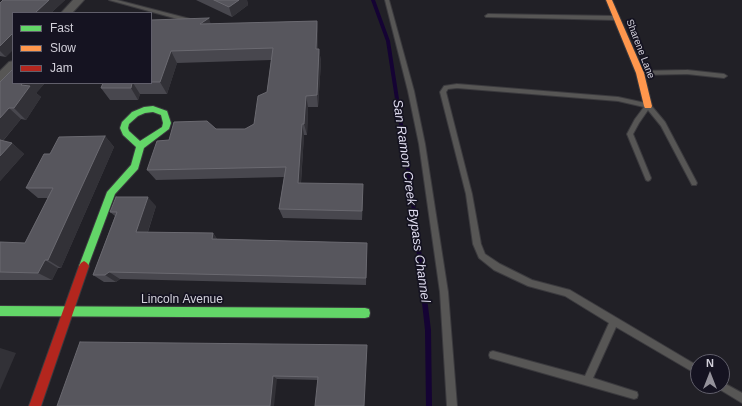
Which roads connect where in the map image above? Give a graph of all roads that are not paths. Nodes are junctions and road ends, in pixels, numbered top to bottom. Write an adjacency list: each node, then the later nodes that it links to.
1 (80, 0): 5 (street)
2 (112, 0): 8 (lane)
3 (387, 0): 28 (lane)
4 (609, 0): 7 (street, Sharene Lane)
5 (67, 12)
6 (488, 16): 7 (lane)
7 (616, 18): 10 (street, Sharene Lane)
8 (199, 22)
9 (12, 66): 12 (street)
10 (640, 73): 11 (lane); 13 (street, Sharene Lane)
11 (724, 76)
12 (0, 78)
13 (648, 106): 15 (lane); 16 (lane); 20 (lane)
14 (140, 146): 14 (street); 18 (street)
15 (648, 178)
16 (694, 183)
17 (0, 311): 18 (street, Lincoln Avenue)
18 (67, 312): 19 (street, Lincoln Avenue); 27 (street)
19 (365, 313)
20 (614, 321): 22 (lane); 23 (lane)
21 (493, 355): 23 (lane)
22 (690, 366)
23 (587, 381): 25 (lane)
24 (730, 391): 26 (lane)
25 (634, 395)
26 (742, 398)
27 (35, 406)
28 (452, 406)

